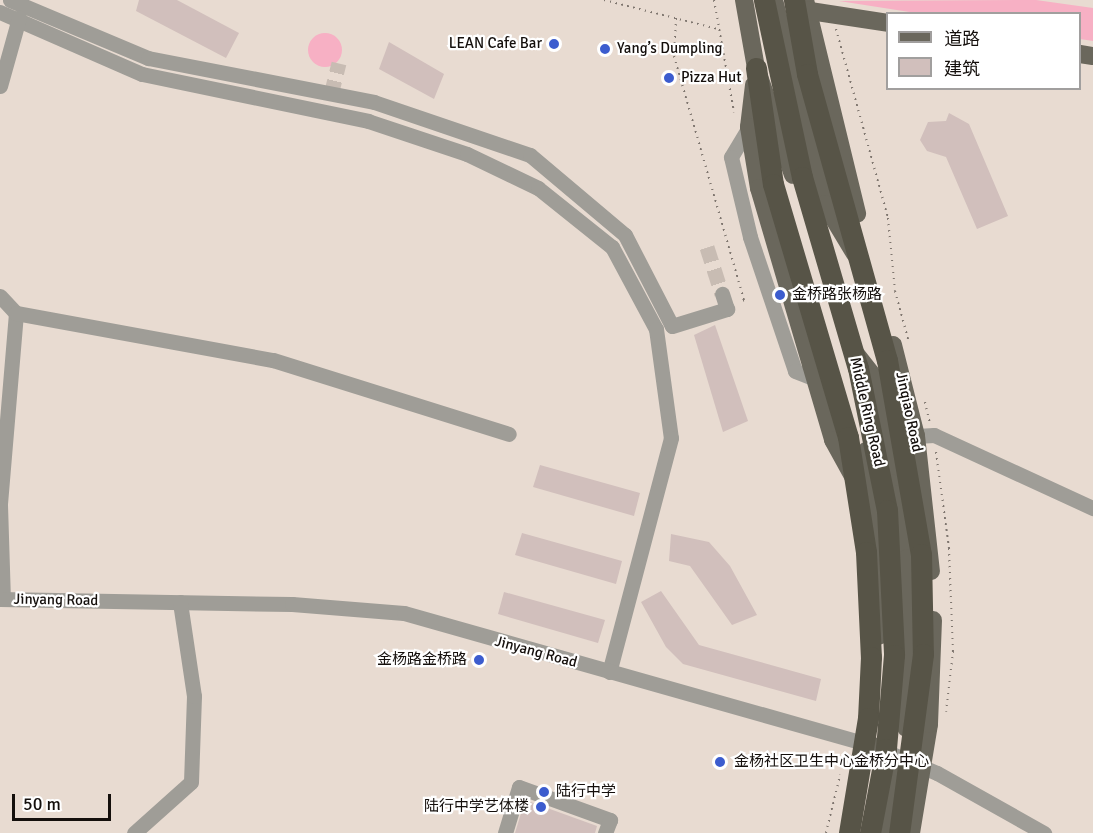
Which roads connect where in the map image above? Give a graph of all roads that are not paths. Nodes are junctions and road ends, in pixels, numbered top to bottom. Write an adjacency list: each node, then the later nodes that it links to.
1 (10, 0): 11 (street)
2 (744, 0): 8 (main road)
3 (750, 0): 4 (main road)
4 (788, 2): 7 (main road); 10 (main road, Jinqiao Road); 10 (main road); 18 (highway, Middle Ring Road, bridge); 31 (highway, Middle Ring Road, bridge)
5 (0, 12): 6 (street)
6 (19, 18): 9 (street); 22 (street)
7 (886, 23)
8 (756, 68): 14 (main road); 18 (main road); 28 (highway, bridge)
9 (0, 86)
10 (878, 288): 16 (main road, Jinqiao Road)
11 (722, 294)
12 (0, 296): 13 (street)
13 (16, 314): 15 (street); 20 (street)
14 (838, 334): 17 (main road); 18 (main road)
15 (509, 434)
16 (916, 436): 19 (street); 24 (main road, Jinqiao Road)
17 (865, 439): 18 (main road); 18 (main road)
18 (886, 500): 23 (main road); 24 (main road); 28 (highway, bridge); 29 (highway, Middle Ring Road, bridge)
19 (1093, 508)
20 (2, 599): 21 (street, Jinyang Road)
21 (180, 602): 22 (street, Jinyang Road); 25 (street)
22 (609, 672): 23 (street, Jinyang Road)
23 (873, 746): 24 (street, Jinyang Road); 28 (main road); 30 (main road)
24 (924, 766): 32 (main road, Jinqiao Road); 33 (street, Jinyang Road)
25 (134, 833)
26 (505, 833): 27 (street)
27 (605, 833)
28 (852, 833)
29 (870, 833)
30 (885, 833)
31 (899, 833)
32 (911, 833)
33 (1044, 833)

